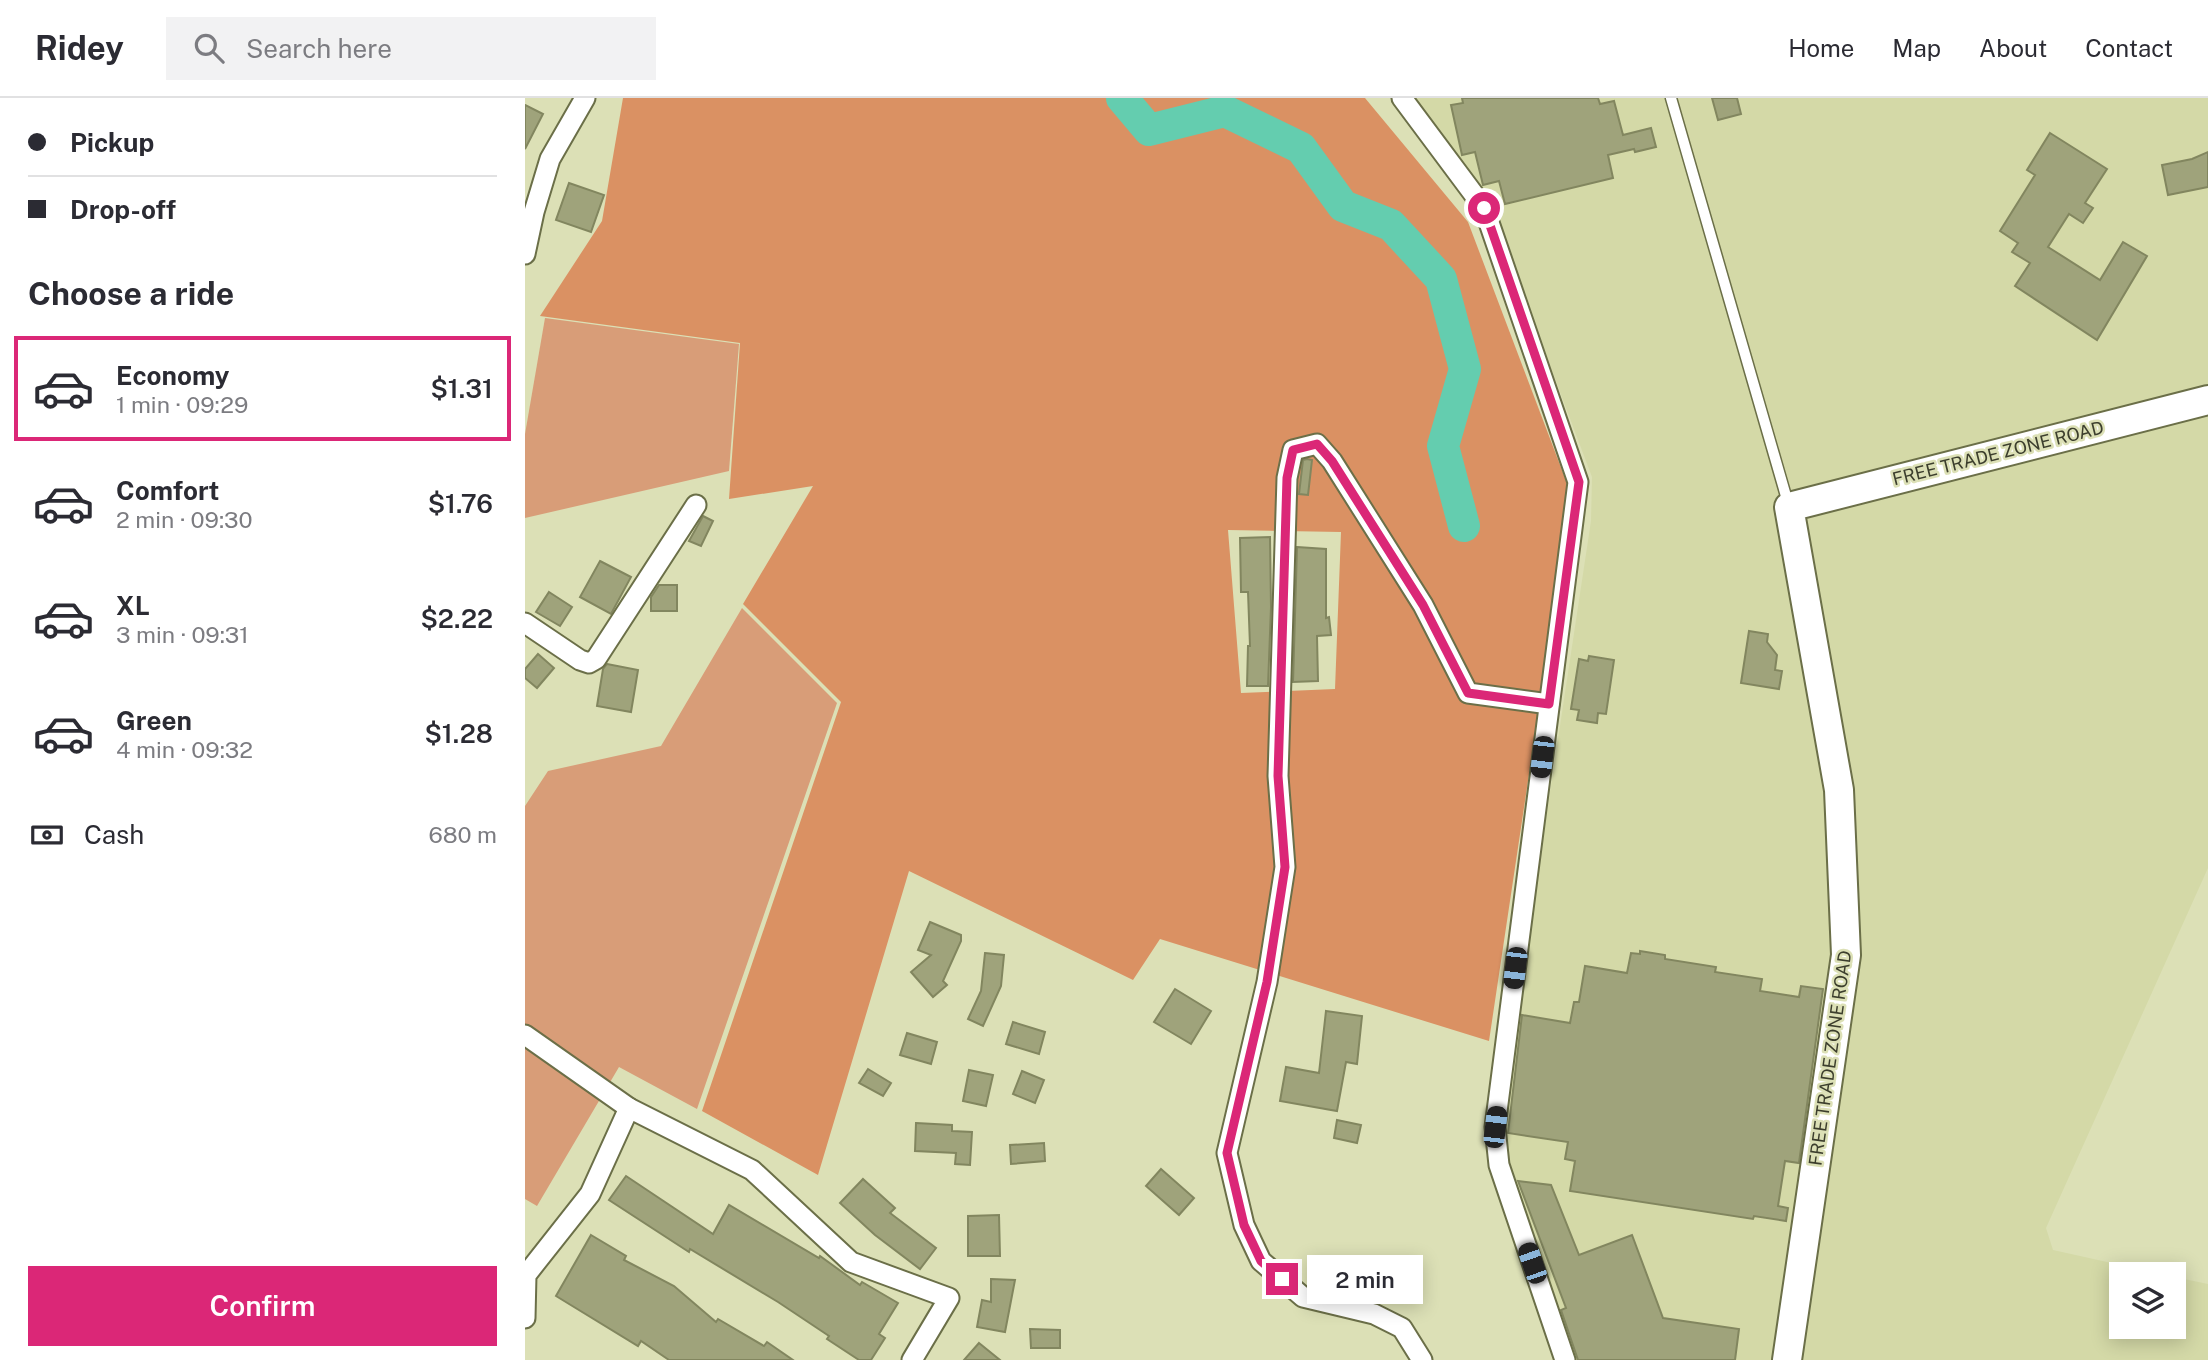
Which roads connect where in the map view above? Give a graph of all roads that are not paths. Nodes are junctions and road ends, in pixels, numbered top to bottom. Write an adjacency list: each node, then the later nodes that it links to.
1 (585, 98): 4 (street)
2 (1402, 98): 9 (street)
3 (1671, 98): 7 (lane, FREE TRADE ZONE ROAD)
4 (525, 254)
5 (2208, 400): 7 (street, FREE TRADE ZONE ROAD)
6 (696, 505): 8 (street)
7 (1789, 507): 16 (street, FREE TRADE ZONE ROAD)
8 (525, 623)
9 (1549, 704): 14 (street); 15 (street)
10 (525, 1035): 11 (street)
11 (629, 1108): 12 (street); 13 (street)
12 (525, 1318)
13 (912, 1360)
14 (1422, 1360)
15 (1565, 1360)
16 (1787, 1360)

